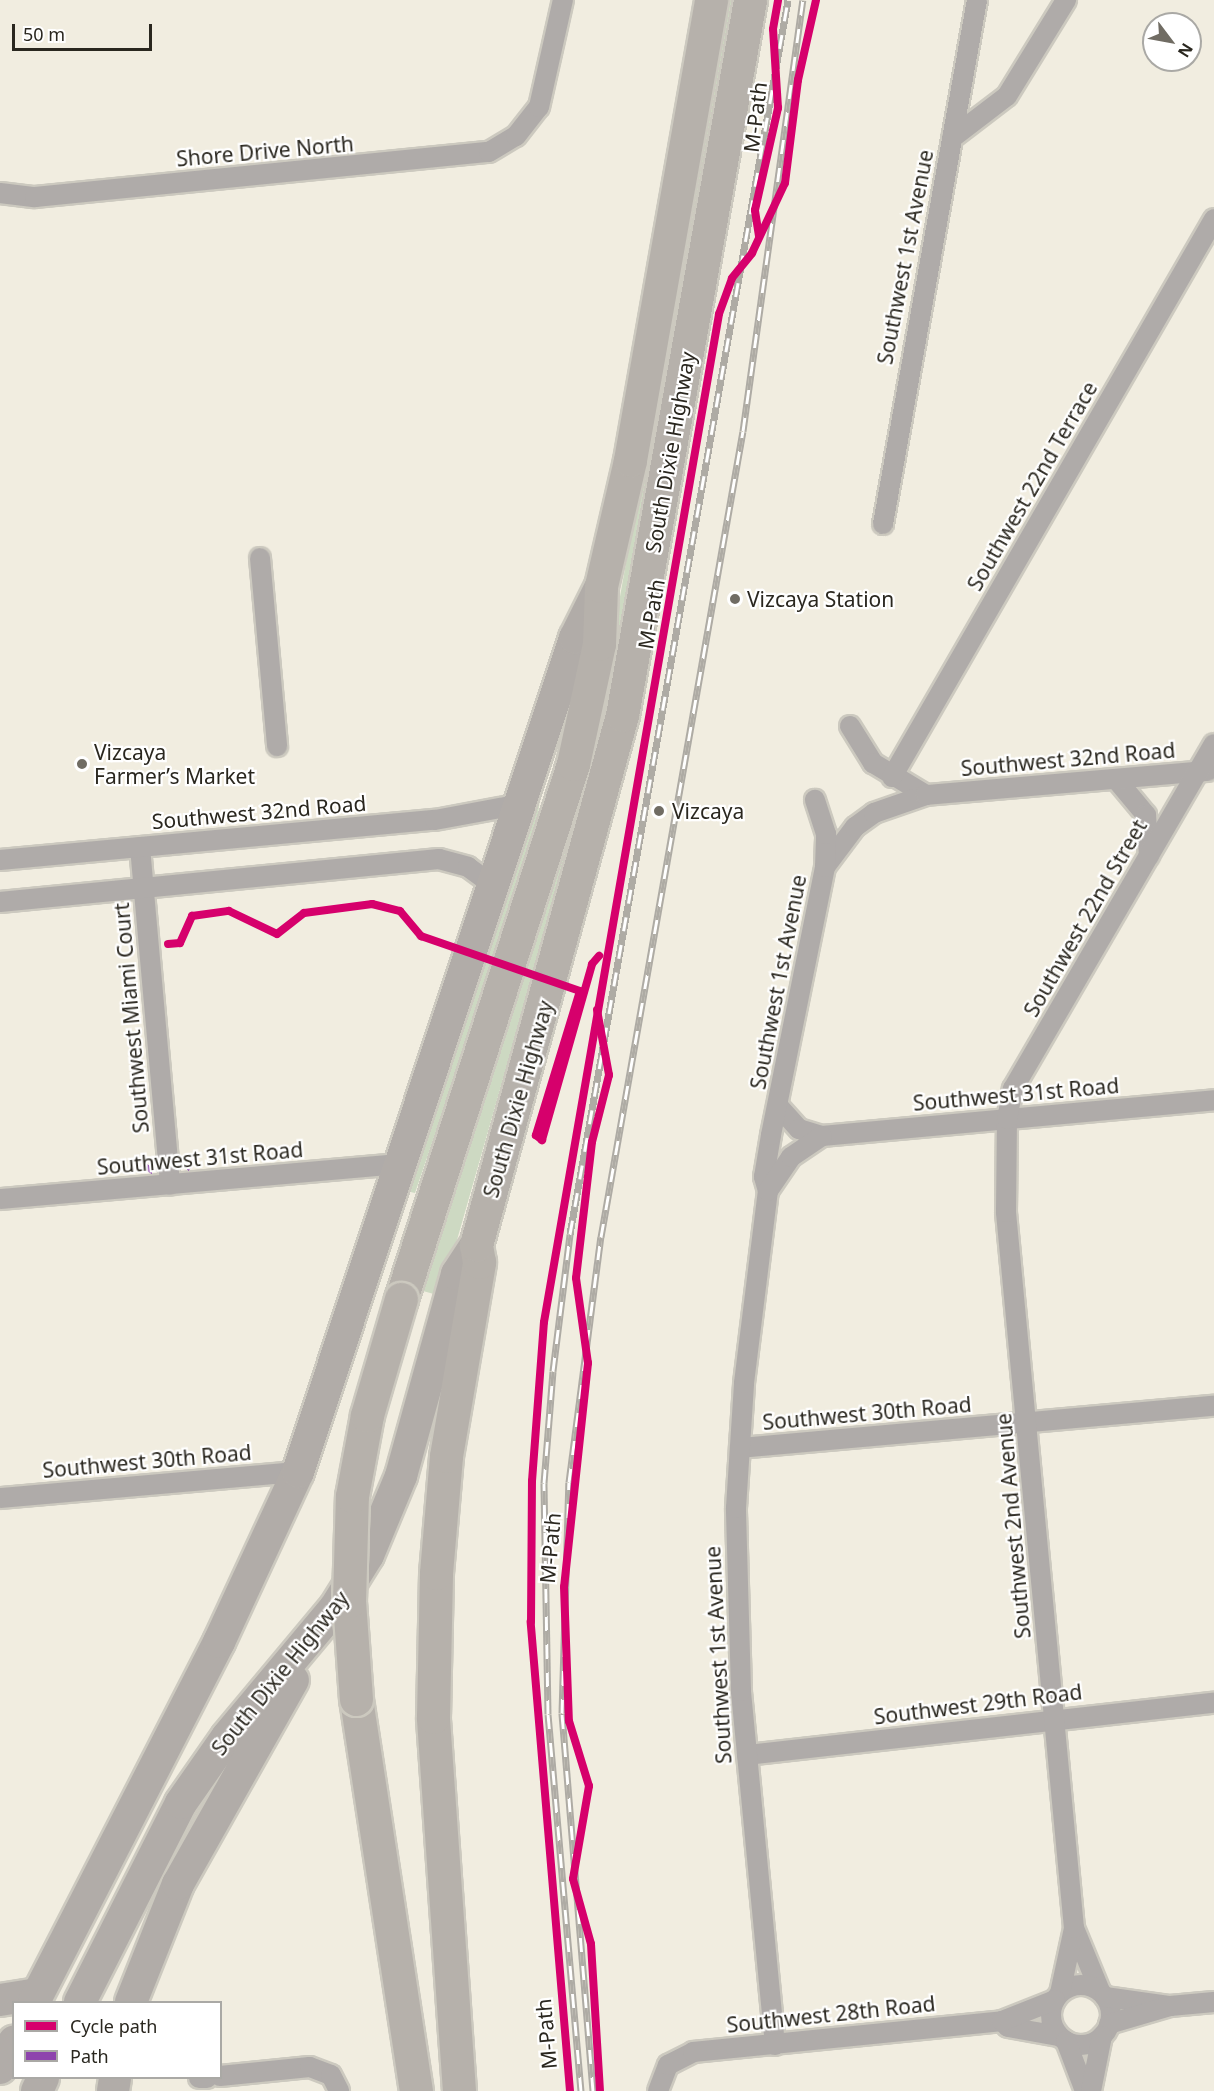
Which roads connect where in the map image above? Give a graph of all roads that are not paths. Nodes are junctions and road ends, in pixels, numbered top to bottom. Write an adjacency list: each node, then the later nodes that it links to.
1 (563, 0): 7 (street, Shore Drive North)
2 (711, 0): 11 (highway, South Dixie Highway)
3 (750, 0): 37 (highway, South Dixie Highway)
4 (977, 0): 6 (street, Southwest 1st Avenue)
5 (1066, 0): 6 (street)
6 (952, 138): 9 (street, Southwest 1st Avenue)
7 (0, 193)
8 (1214, 219): 16 (street, Southwest 22nd Terrace)
9 (883, 524)
10 (260, 558): 14 (street)
11 (601, 586): 20 (main road, South Dixie Highway); 64 (highway, bridge)
12 (850, 726): 16 (street)
13 (1214, 744): 15 (street, Southwest 22nd Street)
14 (277, 746)
15 (1206, 771): 17 (street, Southwest 32nd Road); 23 (street, Southwest 22nd Street)
16 (892, 777): 18 (street)
17 (1116, 779): 18 (street, Southwest 32nd Road); 23 (street)
18 (926, 795): 21 (street, Southwest 32nd Road)
19 (815, 800): 25 (street, Southwest 1st Avenue)
20 (521, 804): 22 (street, Southwest 32nd Road); 26 (main road, South Dixie Highway)
21 (893, 804): 25 (street, Southwest 1st Avenue)
22 (140, 847): 24 (street, Southwest 32nd Road); 27 (street, Southwest Miami Court)
23 (1149, 856): 31 (street, Southwest 22nd Street)
24 (0, 860)
25 (825, 867): 30 (street, Southwest 1st Avenue)
26 (494, 886): 27 (street); 33 (main road, South Dixie Highway)
27 (143, 887): 28 (street); 34 (street, Southwest Miami Court)
28 (0, 902)
29 (1214, 1100): 31 (street, Southwest 31st Road)
30 (779, 1107): 32 (street, Southwest 1st Avenue); 35 (street, Southwest 1st Avenue)
31 (1007, 1119): 32 (street, Southwest 31st Road); 39 (street, Southwest 2nd Avenue)
32 (822, 1136): 35 (street, Southwest 1st Avenue)
33 (403, 1164): 34 (street, Southwest 31st Road); 41 (main road, South Dixie Highway)
34 (170, 1185): 36 (street, Southwest 31st Road)
35 (768, 1191): 40 (street, Southwest 1st Avenue)
36 (0, 1199)
37 (476, 1245): 43 (main road, South Dixie Highway); 65 (highway)
38 (1214, 1406): 39 (street, Southwest 30th Road)
39 (1028, 1423): 40 (street, Southwest 30th Road); 45 (street, Southwest 2nd Avenue)
40 (740, 1448): 46 (street, Southwest 1st Avenue)
41 (298, 1472): 42 (street, Southwest 30th Road); 50 (main road, South Dixie Highway)
42 (0, 1498)
43 (326, 1621): 52 (main road, South Dixie Highway); 53 (main road)
44 (1214, 1703): 45 (street, Southwest 29th Road)
45 (1054, 1718): 46 (street, Southwest 29th Road); 47 (street, Southwest 2nd Avenue)
46 (747, 1755): 59 (street, Southwest 1st Avenue)
47 (1074, 1928): 48 (street, Southwest 2nd Avenue); 49 (street, Southwest 2nd Avenue)
48 (1102, 1994): 49 (street); 55 (street); 57 (street)
49 (1057, 1997): 56 (street, Southwest 28th Road); 58 (street)
50 (36, 1998): 51 (main road)
51 (0, 2000)
52 (81, 2001)
53 (131, 2001)
54 (1214, 2002): 55 (street)
55 (1170, 2006): 57 (street)
56 (1002, 2021): 58 (street, Southwest 28th Road); 59 (street, Southwest 28th Road)
57 (1105, 2030): 58 (street); 68 (street)
58 (1063, 2039): 67 (street)
59 (776, 2044): 66 (street, Southwest 28th Road)
60 (12, 2046): 61 (main road)
61 (0, 2068)
62 (222, 2076): 63 (street)
63 (335, 2083)
64 (416, 2091)
65 (459, 2091)
66 (658, 2091)
67 (1085, 2091)
68 (1091, 2091)

